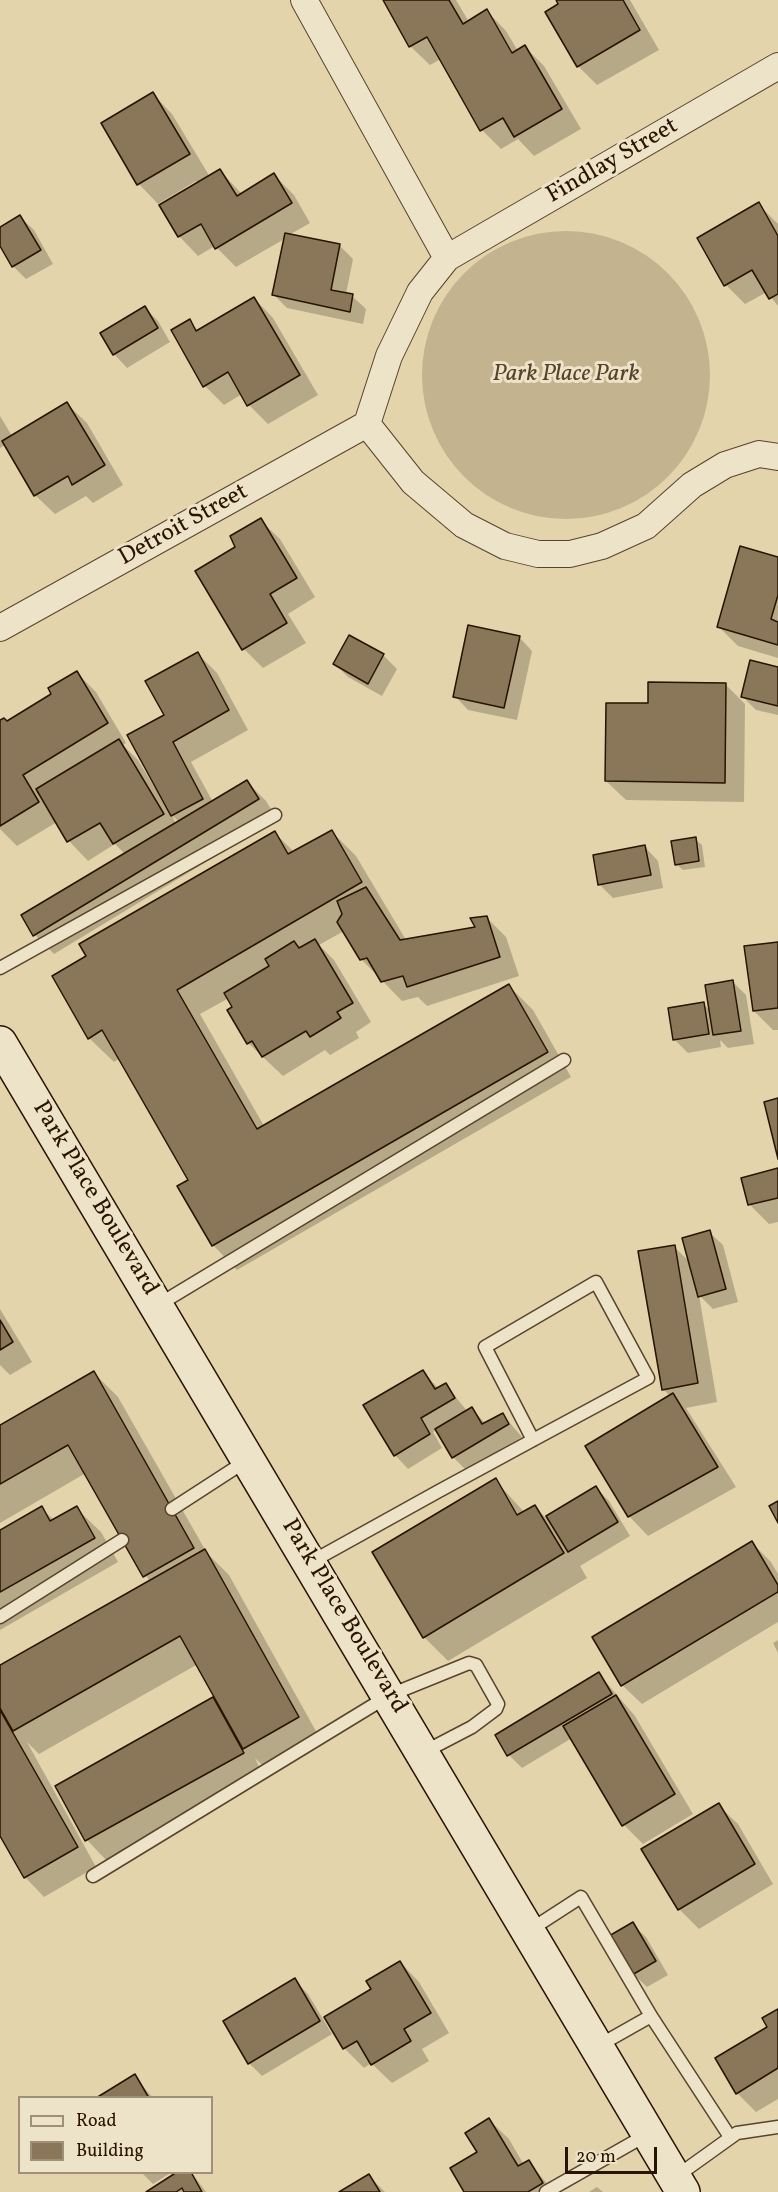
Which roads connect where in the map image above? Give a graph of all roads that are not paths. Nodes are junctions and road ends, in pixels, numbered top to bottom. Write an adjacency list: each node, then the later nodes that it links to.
1 (304, 0): 3 (street)
2 (778, 66): 3 (street, Findlay Street)
3 (447, 258): 4 (street, Findlay Street)
4 (367, 424): 5 (street); 6 (street, Detroit Street)
5 (778, 457)
6 (0, 628)
7 (275, 815): 8 (lane)
8 (0, 969)
9 (0, 1043): 11 (street, Park Place Boulevard)
10 (564, 1060): 11 (lane)
11 (157, 1306): 13 (street, Park Place Boulevard)
12 (533, 1440): 12 (lane); 16 (lane)
13 (249, 1459): 14 (lane); 16 (street, Park Place Boulevard)
14 (172, 1509)
15 (122, 1540): 17 (lane)
16 (311, 1562): 18 (street, Park Place Boulevard)
17 (0, 1617)
18 (390, 1695): 19 (street, Park Place Boulevard); 19 (lane); 20 (lane)
19 (424, 1753): 21 (street, Park Place Boulevard)
20 (93, 1876)
21 (529, 1931): 22 (lane); 23 (street, Park Place Boulevard)
22 (651, 2016): 23 (lane); 26 (lane)
23 (597, 2047): 25 (street, Park Place Boulevard)
24 (778, 2127): 26 (lane)
25 (649, 2134): 27 (street, Park Place Boulevard); 28 (lane)
26 (730, 2138): 27 (lane)
27 (679, 2185)
28 (546, 2192)

